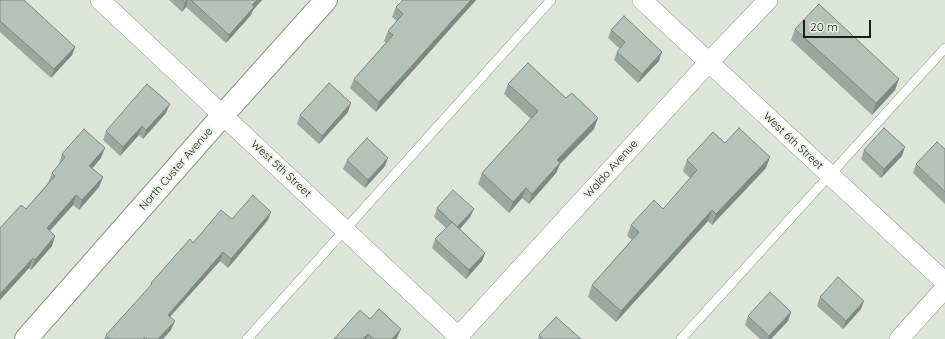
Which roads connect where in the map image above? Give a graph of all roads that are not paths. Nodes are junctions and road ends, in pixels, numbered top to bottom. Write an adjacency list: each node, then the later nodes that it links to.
1 (100, 0): 8 (street, West 5th Street)
2 (326, 0): 8 (street, North Custer Avenue)
3 (551, 0): 10 (lane)
4 (642, 0): 7 (street, West 6th Street)
5 (768, 0): 7 (street, Waldo Avenue)
6 (945, 48): 9 (lane)
7 (709, 62): 9 (street, West 6th Street); 13 (street, Waldo Avenue)
8 (223, 115): 10 (street, West 5th Street); 14 (street, North Custer Avenue)
9 (830, 175): 11 (street, West 6th Street); 16 (lane)
10 (345, 230): 13 (street, West 5th Street); 15 (lane)
11 (945, 282)
12 (945, 288): 17 (street)
13 (459, 338)
14 (26, 339)
15 (247, 339)
16 (680, 339)
17 (899, 339)

